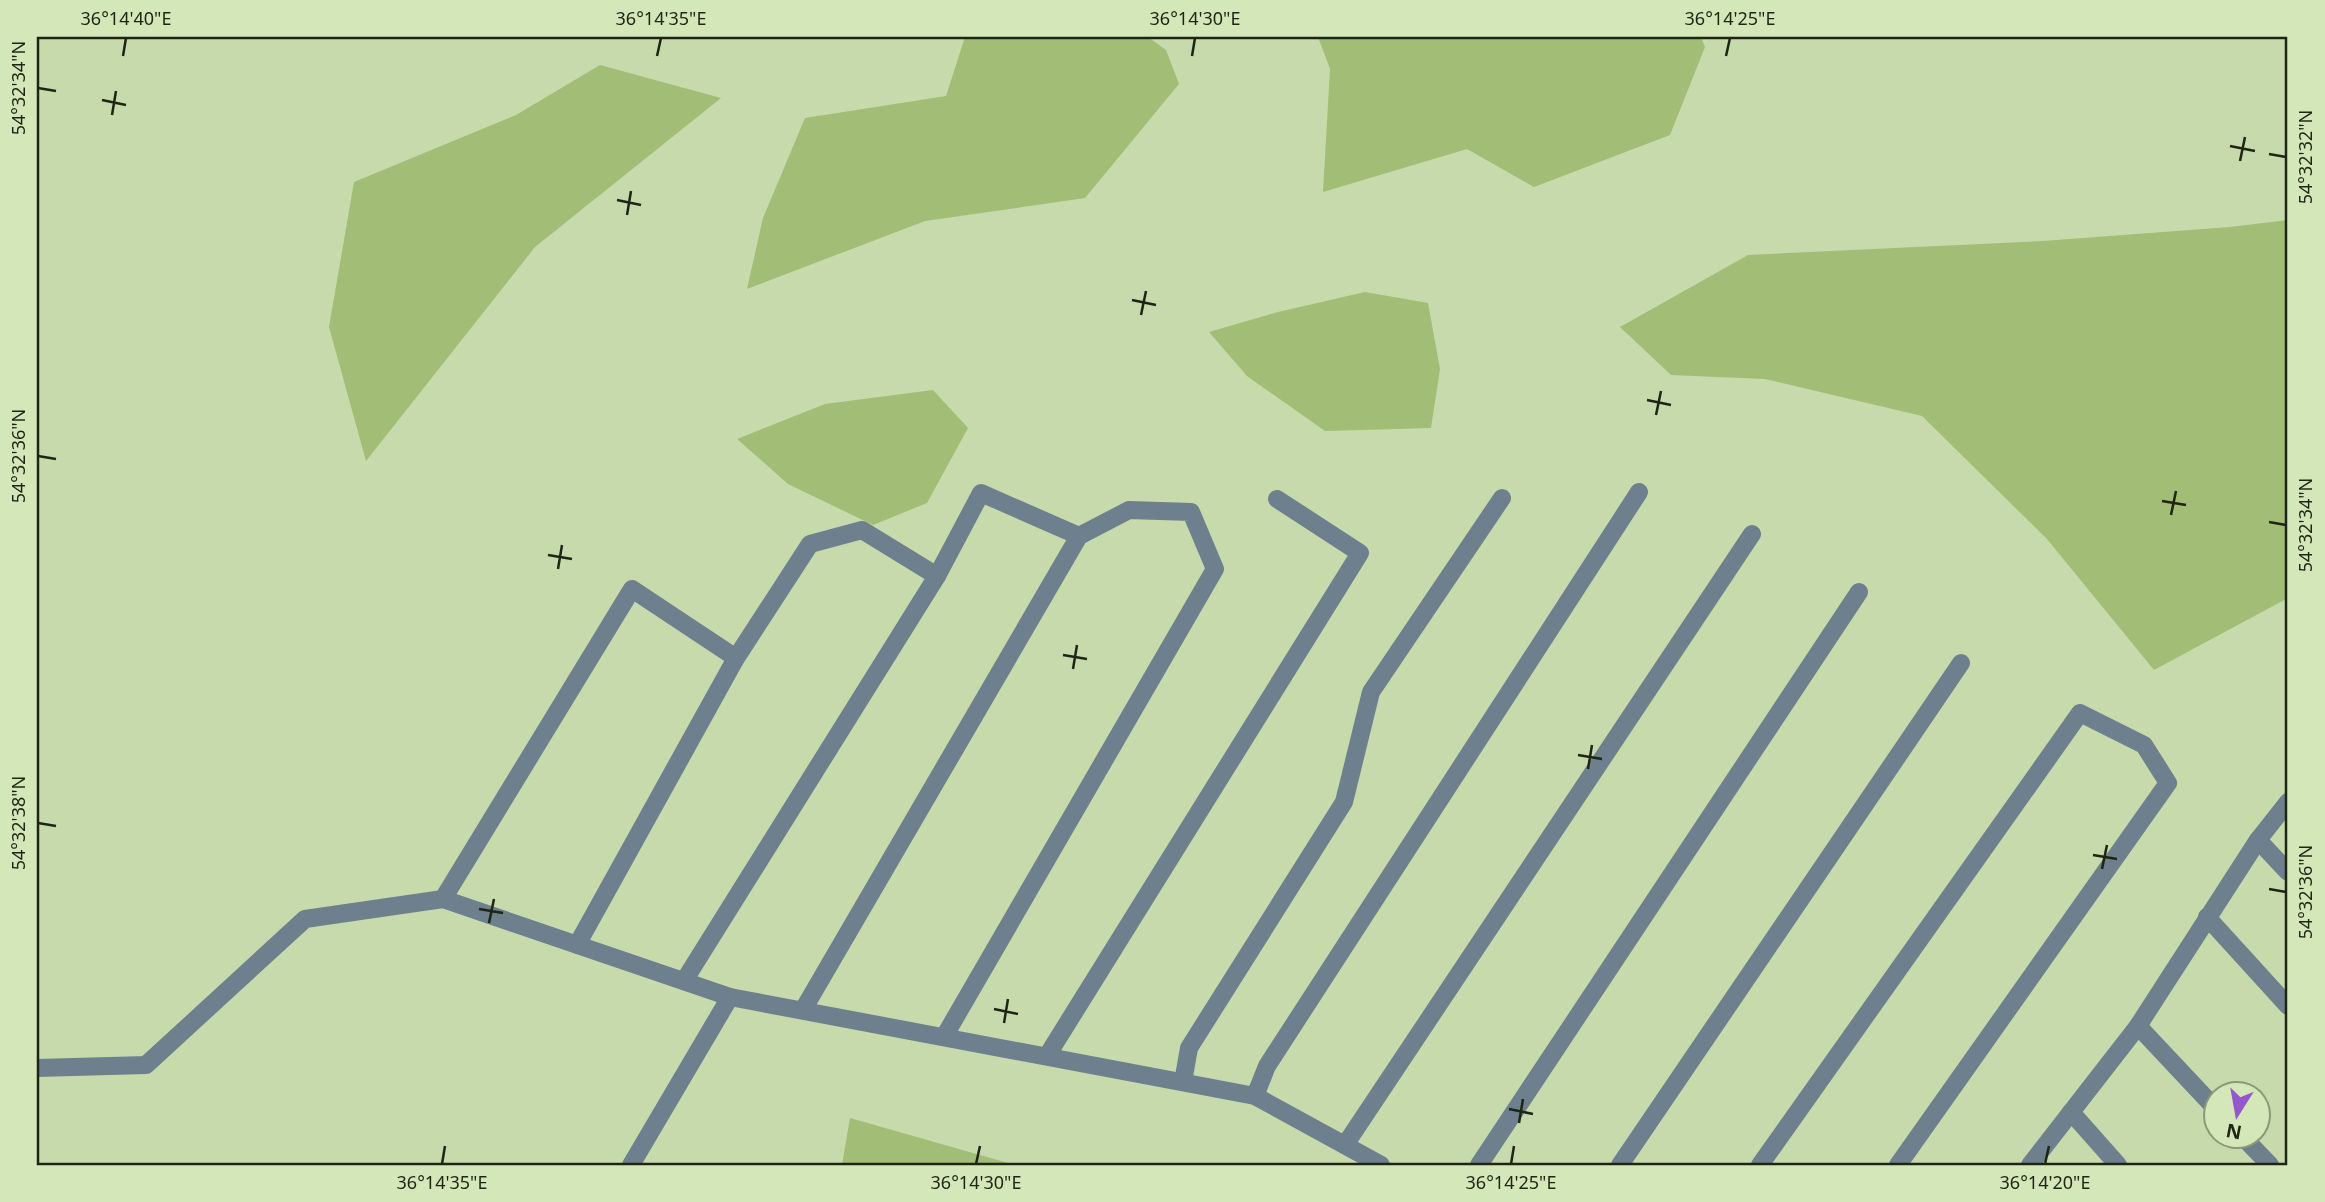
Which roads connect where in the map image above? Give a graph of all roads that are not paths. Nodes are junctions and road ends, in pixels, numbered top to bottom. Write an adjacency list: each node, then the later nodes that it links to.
1 (1639, 492): 26 (lane)
2 (1502, 498): 24 (lane)
3 (1277, 499): 22 (lane)
4 (1752, 534): 28 (lane)
5 (1079, 536): 6 (lane); 19 (lane); 21 (lane)
6 (937, 576): 8 (lane); 16 (lane)
7 (1859, 592): 32 (lane)
8 (736, 659): 13 (lane); 15 (lane)
9 (1961, 663): 33 (lane)
10 (2288, 802): 11 (lane)
11 (2258, 840): 12 (lane); 14 (lane)
12 (2288, 872)
13 (443, 899): 15 (lane); 23 (lane)
14 (2207, 916): 18 (lane); 20 (lane)
15 (577, 945): 16 (lane)
16 (684, 981): 17 (lane)
17 (730, 997): 19 (lane); 30 (lane)
18 (2288, 1006)
19 (803, 1010): 21 (lane)
20 (2138, 1026): 25 (lane); 27 (lane)
21 (944, 1037): 22 (lane)
22 (1047, 1056): 24 (lane)
23 (37, 1068)
24 (1183, 1082): 26 (lane)
25 (2202, 1093)
26 (1255, 1096): 28 (lane)
27 (2071, 1112): 36 (lane); 37 (lane)
28 (1345, 1145): 31 (lane)
29 (2256, 1150): 38 (lane)
30 (631, 1165)
31 (1381, 1165)
32 (1479, 1165)
33 (1620, 1165)
34 (1760, 1165): 35 (lane)
35 (1898, 1165)
36 (2029, 1165)
37 (2118, 1165)
38 (2270, 1165)

